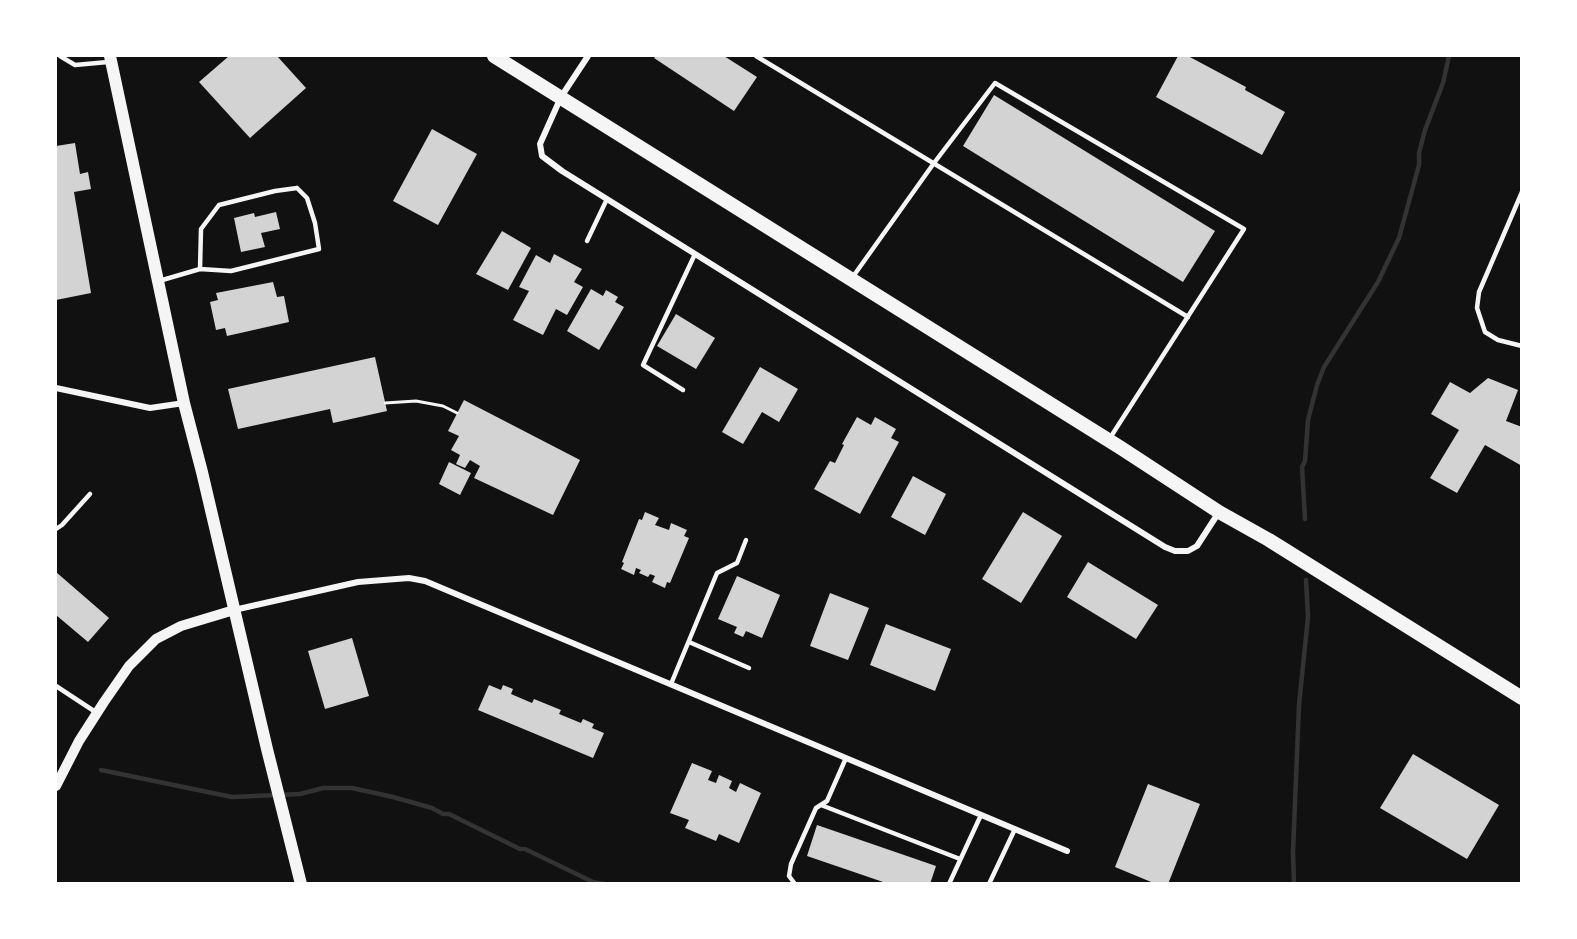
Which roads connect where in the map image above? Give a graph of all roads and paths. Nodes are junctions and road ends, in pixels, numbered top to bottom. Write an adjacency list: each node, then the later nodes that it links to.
1 (60, 56): 5 (lane)
2 (494, 56): 6 (main road)
3 (588, 56): 6 (street)
4 (756, 56): 7 (lane)
5 (110, 58): 14 (main road)
6 (561, 97): 9 (street); 13 (main road)
7 (934, 163): 13 (lane); 15 (lane); 15 (lane)
8 (1521, 192): 16 (lane)
9 (607, 200): 10 (lane); 11 (street)
10 (587, 241)
11 (695, 254): 18 (lane); 24 (street)
12 (200, 269): 12 (lane); 14 (lane)
13 (852, 279): 22 (main road)
14 (159, 281): 19 (main road)
15 (1188, 317): 22 (lane)
16 (1521, 346)
17 (56, 388): 19 (street)
18 (683, 390)
19 (184, 403): 27 (main road)
20 (385, 403): 21 (path)
21 (457, 413)
22 (1109, 440): 24 (main road)
23 (90, 494): 25 (lane)
24 (1219, 512): 32 (main road)
25 (56, 529)
26 (746, 540): 28 (lane)
27 (234, 610): 30 (street); 33 (street); 41 (main road)
28 (689, 642): 29 (lane); 30 (lane)
29 (750, 668)
30 (671, 684): 34 (street)
31 (56, 686): 33 (lane)
32 (1521, 698)
33 (97, 713): 35 (street)
34 (846, 758): 36 (lane); 37 (street)
35 (56, 786)
36 (821, 805): 40 (lane); 42 (lane)
37 (981, 815): 38 (street); 40 (lane)
38 (1015, 829): 39 (street); 44 (lane)
39 (1068, 851)
40 (960, 859): 43 (lane)
41 (301, 884)
42 (795, 884)
43 (949, 884)
44 (989, 884)

